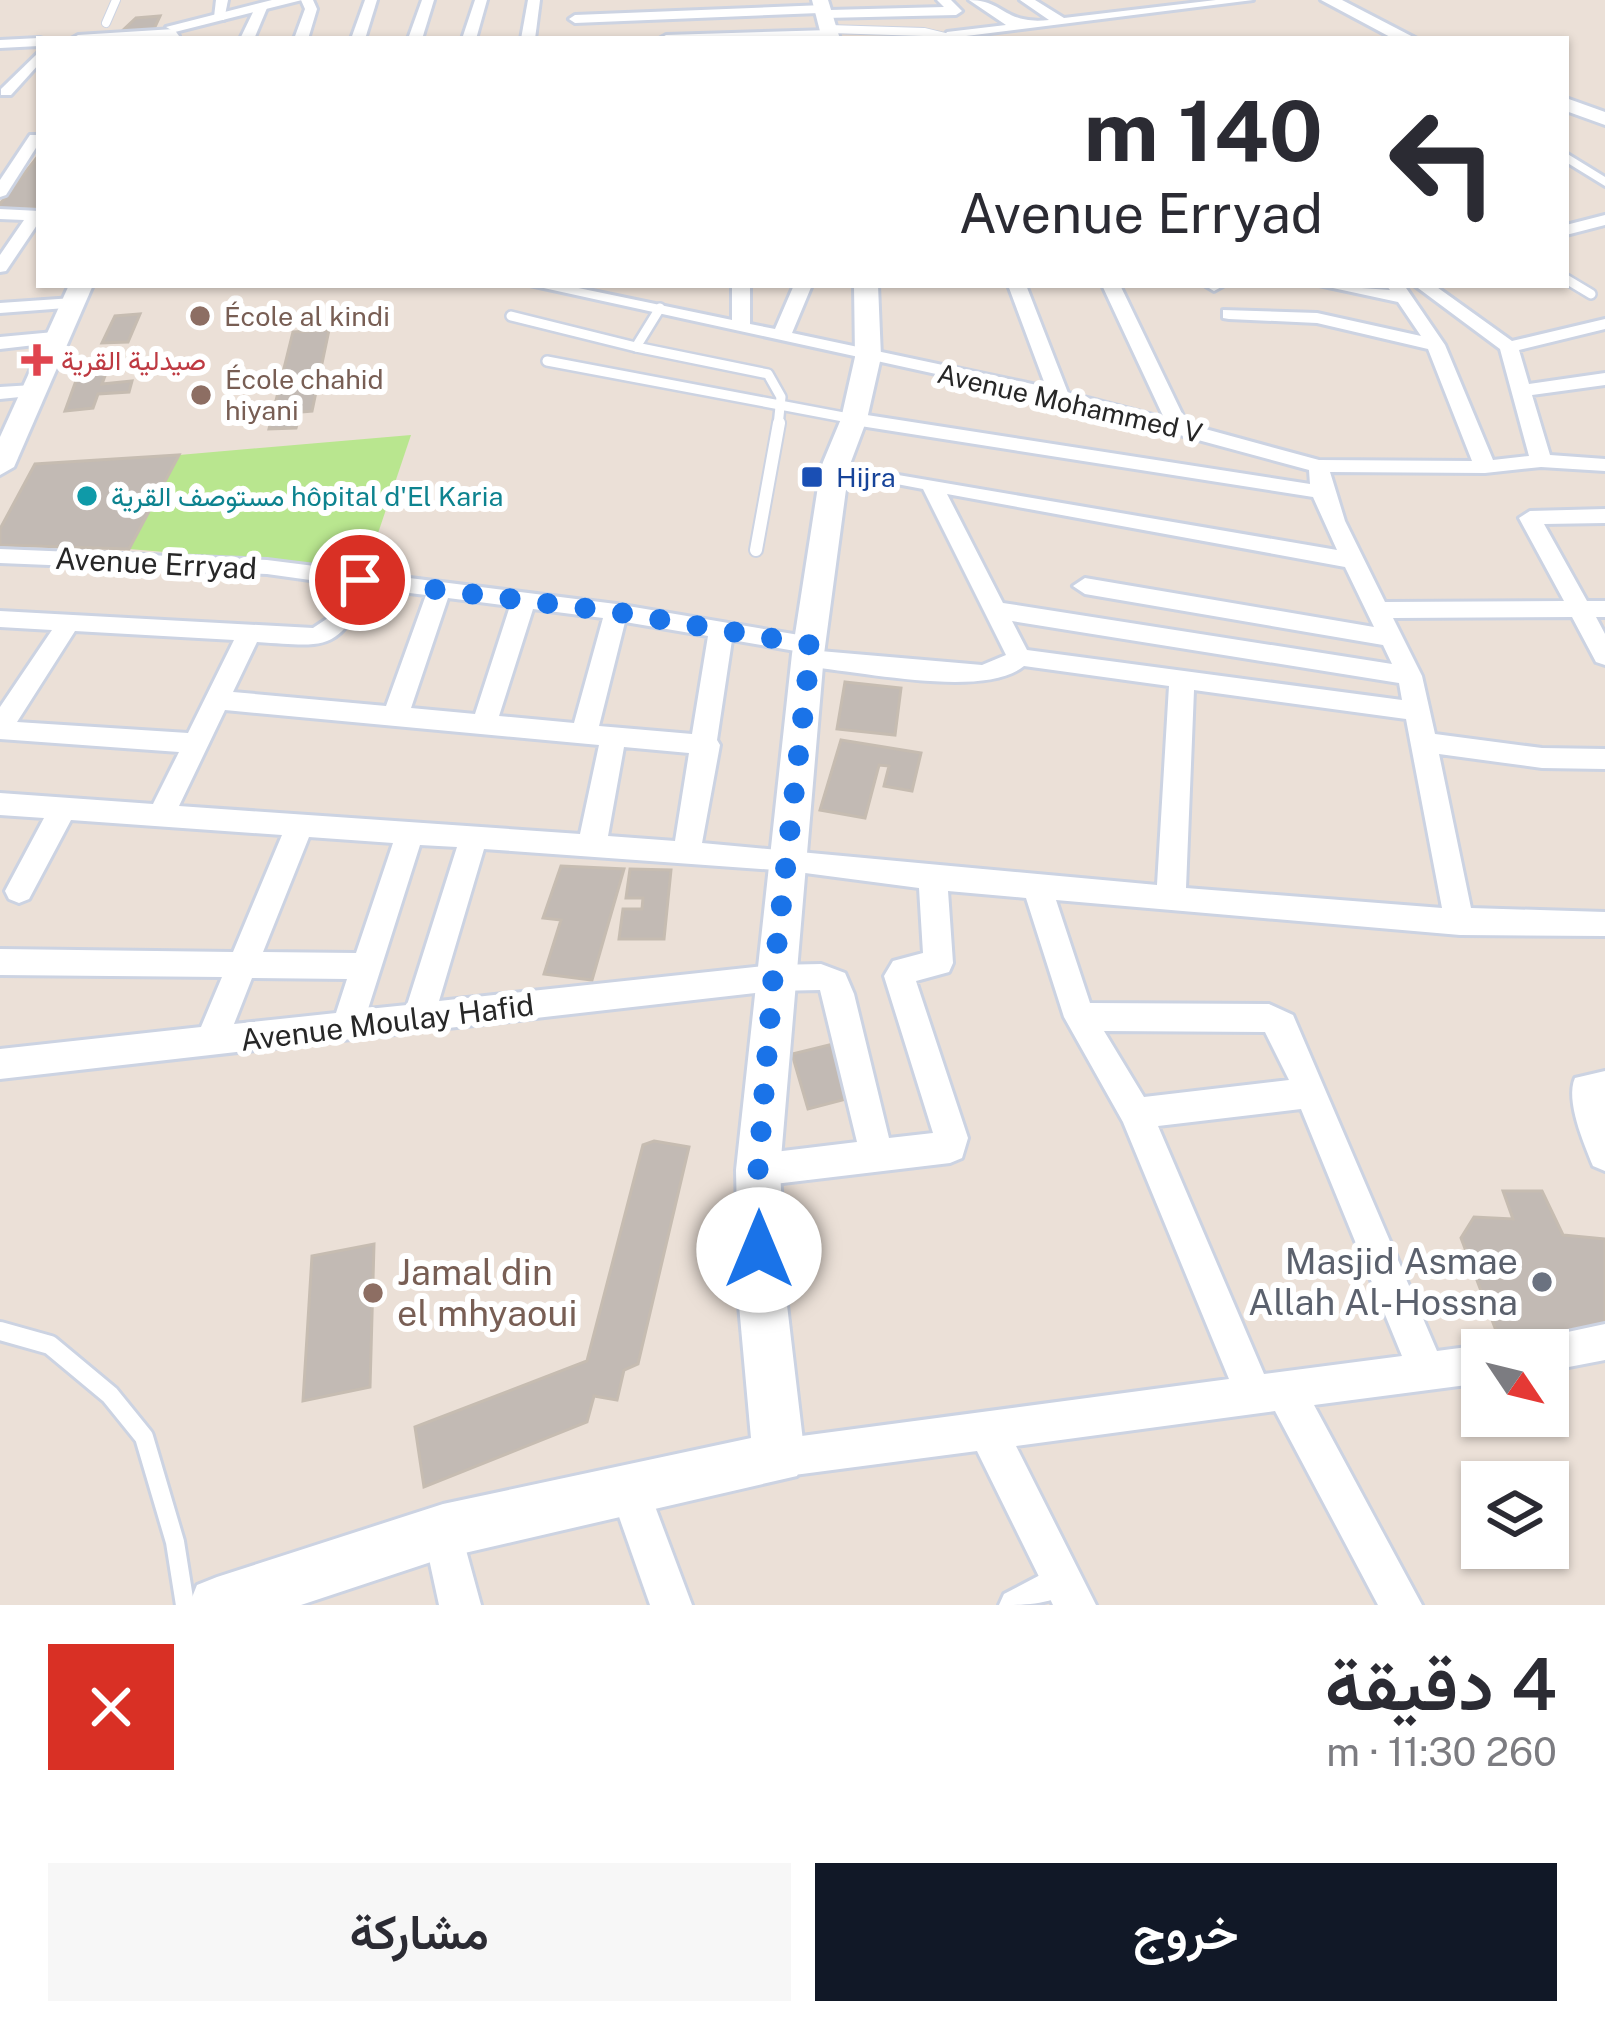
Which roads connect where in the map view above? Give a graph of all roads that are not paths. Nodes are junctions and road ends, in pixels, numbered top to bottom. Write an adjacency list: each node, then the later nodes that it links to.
1 (116, 0): 27 (lane)
2 (182, 0): 30 (street)
3 (295, 0): 20 (street)
4 (307, 0): 33 (street)
5 (370, 0): 34 (street)
6 (428, 0): 35 (street)
7 (481, 0): 36 (street)
8 (534, 0): 37 (street)
9 (943, 0): 26 (street)
10 (975, 0): 29 (street)
11 (1026, 0): 28 (street)
12 (1060, 0): 25 (street)
13 (1110, 0): 22 (street)
14 (1160, 0): 21 (street)
15 (1246, 0): 18 (street)
16 (1329, 0): 43 (street)
17 (578, 1): 24 (street)
18 (1216, 2): 21 (street)
19 (221, 8): 20 (street); 30 (street)
20 (260, 8): 32 (street)
21 (1175, 8): 22 (street)
22 (1131, 14): 25 (street)
23 (636, 17): 24 (street); 26 (street); 39 (street)
24 (575, 19): 38 (street)
25 (1094, 20): 28 (street)
26 (826, 21): 40 (street); 41 (lane)
27 (106, 23)
28 (1063, 23): 29 (street)
29 (1020, 28): 42 (street)
30 (173, 33): 31 (street)
31 (139, 36)
32 (248, 36)
33 (302, 36)
34 (359, 36)
35 (417, 36)
36 (471, 36)
37 (528, 36)
38 (574, 36)
39 (635, 36)
40 (693, 36)
41 (935, 36)
42 (964, 36)
43 (1402, 36)
44 (36, 42): 45 (street)
45 (0, 44)
46 (36, 59): 48 (street)
47 (36, 90): 48 (street)
48 (3, 92)
49 (1571, 108): 50 (street)
50 (1605, 119)
51 (35, 138): 54 (street)
52 (1569, 160): 53 (street)
53 (1605, 182)
54 (0, 192)
55 (0, 214): 56 (street)
56 (36, 216)
57 (36, 217): 61 (street)
58 (1605, 220): 59 (street)
59 (1569, 229)
60 (36, 256): 61 (street)
61 (3, 258)
62 (1569, 281): 74 (lane)
63 (572, 288): 76 (street, Avenue Mohammed V)
64 (659, 288): 76 (street)
65 (741, 288): 80 (street)
66 (802, 288): 81 (street)
67 (866, 288): 87 (street)
68 (1018, 288): 93 (street)
69 (1112, 288): 96 (street)
70 (1364, 288): 72 (street)
71 (1427, 288): 86 (street)
72 (1399, 291): 84 (street)
73 (77, 294): 75 (street); 82 (street)
74 (1591, 294)
75 (0, 308)
76 (659, 308): 80 (street, Avenue Mohammed V); 85 (lane)
77 (1229, 314): 84 (street)
78 (511, 316): 85 (lane)
79 (1605, 324): 86 (street)
80 (741, 326): 81 (street, Avenue Mohammed V)
81 (782, 334): 87 (street, Avenue Mohammed V)
82 (54, 338): 83 (street); 90 (street)
83 (0, 343)
84 (1436, 345): 102 (street)
85 (636, 346): 94 (lane)
86 (1509, 347): 91 (street)
87 (868, 357): 93 (street, Avenue Mohammed V); 95 (street)
88 (547, 362): 94 (lane)
89 (1605, 379): 91 (street)
90 (33, 391): 92 (street); 97 (street)
91 (1519, 391): 98 (street)
92 (0, 393)
93 (1060, 398): 96 (street, Avenue Mohammed V)
94 (782, 404): 95 (lane); 106 (lane)
95 (854, 419): 101 (street); 103 (street)
96 (1178, 428): 103 (street, Avenue Mohammed V)
97 (6, 435): 100 (street)
98 (1541, 461): 99 (street, Avenue Mohammed V); 102 (street, Avenue Mohammed V)
99 (1605, 465)
100 (0, 467)
101 (835, 467): 104 (street); 123 (street)
102 (1484, 467): 103 (street, Avenue Mohammed V)
103 (1320, 479): 108 (street)
104 (932, 486): 108 (street); 115 (street)
105 (1605, 515): 114 (street)
106 (756, 550)
107 (0, 556): 109 (street, Avenue Erryad)
108 (1355, 561): 116 (street)
109 (360, 580): 111 (street, Avenue Erryad); 121 (street)
110 (1085, 586): 122 (street)
111 (439, 590): 112 (street, Avenue Erryad); 130 (street)
112 (524, 600): 117 (street, Avenue Erryad); 131 (street)
113 (1605, 608): 114 (street)
114 (1577, 609): 116 (street); 124 (street)
115 (996, 610): 125 (street); 126 (street)
116 (1378, 610): 122 (street)
117 (616, 612): 120 (street, Avenue Erryad); 133 (street)
118 (0, 619): 119 (street)
119 (68, 624): 121 (street); 132 (street)
120 (721, 630): 123 (street, Avenue Erryad); 137 (street)
121 (248, 636): 128 (street)
122 (1391, 638): 126 (street)
123 (809, 651): 125 (street, Avenue Erryad); 147 (street)
124 (1605, 656)
125 (1019, 657): 127 (street)
126 (1410, 676): 129 (street)
127 (1182, 679): 129 (street); 151 (street)
128 (217, 700): 130 (street); 135 (street)
129 (1414, 711): 136 (street)
130 (395, 717): 131 (street)
131 (484, 725): 133 (street)
132 (0, 728): 135 (street)
133 (584, 734): 134 (street)
134 (613, 737): 137 (street); 145 (street)
135 (196, 742): 141 (street)
136 (1422, 742): 138 (street); 152 (street)
137 (707, 746): 146 (street)
138 (1605, 759)
139 (0, 804): 140 (street)
140 (62, 808): 141 (street); 150 (street)
141 (160, 814): 142 (street)
142 (300, 825): 143 (street); 155 (street)
143 (410, 832): 144 (street); 156 (street)
144 (473, 837): 145 (street); 159 (street)
145 (592, 845): 146 (street)
146 (687, 852): 147 (street)
147 (790, 860): 148 (street); 157 (street)
148 (933, 878): 149 (street); 167 (street)
149 (1037, 886): 151 (street); 158 (street)
150 (20, 891)
151 (1171, 898): 152 (street)
152 (1460, 923): 153 (street)
153 (1605, 924)
154 (0, 962): 155 (street)
155 (241, 965): 156 (street); 161 (street)
156 (363, 966): 160 (street)
157 (773, 979): 159 (street, Avenue Moulay Hafid); 167 (street, Avenue Moulay Hafid); 168 (street)
158 (1079, 1017): 164 (street); 165 (street)
159 (418, 1019): 160 (street, Avenue Moulay Hafid)
160 (347, 1028): 161 (street, Avenue Moulay Hafid)
161 (211, 1042): 162 (street, Avenue Moulay Hafid)
162 (0, 1064)
163 (1605, 1086): 166 (street)
164 (1309, 1093): 165 (street); 173 (street)
165 (1136, 1113): 174 (street)
166 (1605, 1155)
167 (878, 1158): 168 (street)
168 (758, 1170): 176 (street)
169 (0, 1331): 180 (lane)
170 (1605, 1342): 171 (street)
171 (1569, 1348)
172 (1461, 1368): 173 (street)
173 (1428, 1374): 174 (street)
174 (1270, 1394): 175 (street); 184 (street)
175 (987, 1429): 176 (street); 179 (street)
176 (779, 1458): 177 (street)
177 (630, 1491): 178 (street); 182 (street)
178 (443, 1531): 180 (street); 181 (street)
179 (1070, 1592): 183 (street)
180 (217, 1604)
181 (460, 1605)
182 (671, 1605)
183 (1015, 1605)
184 (1401, 1605)

